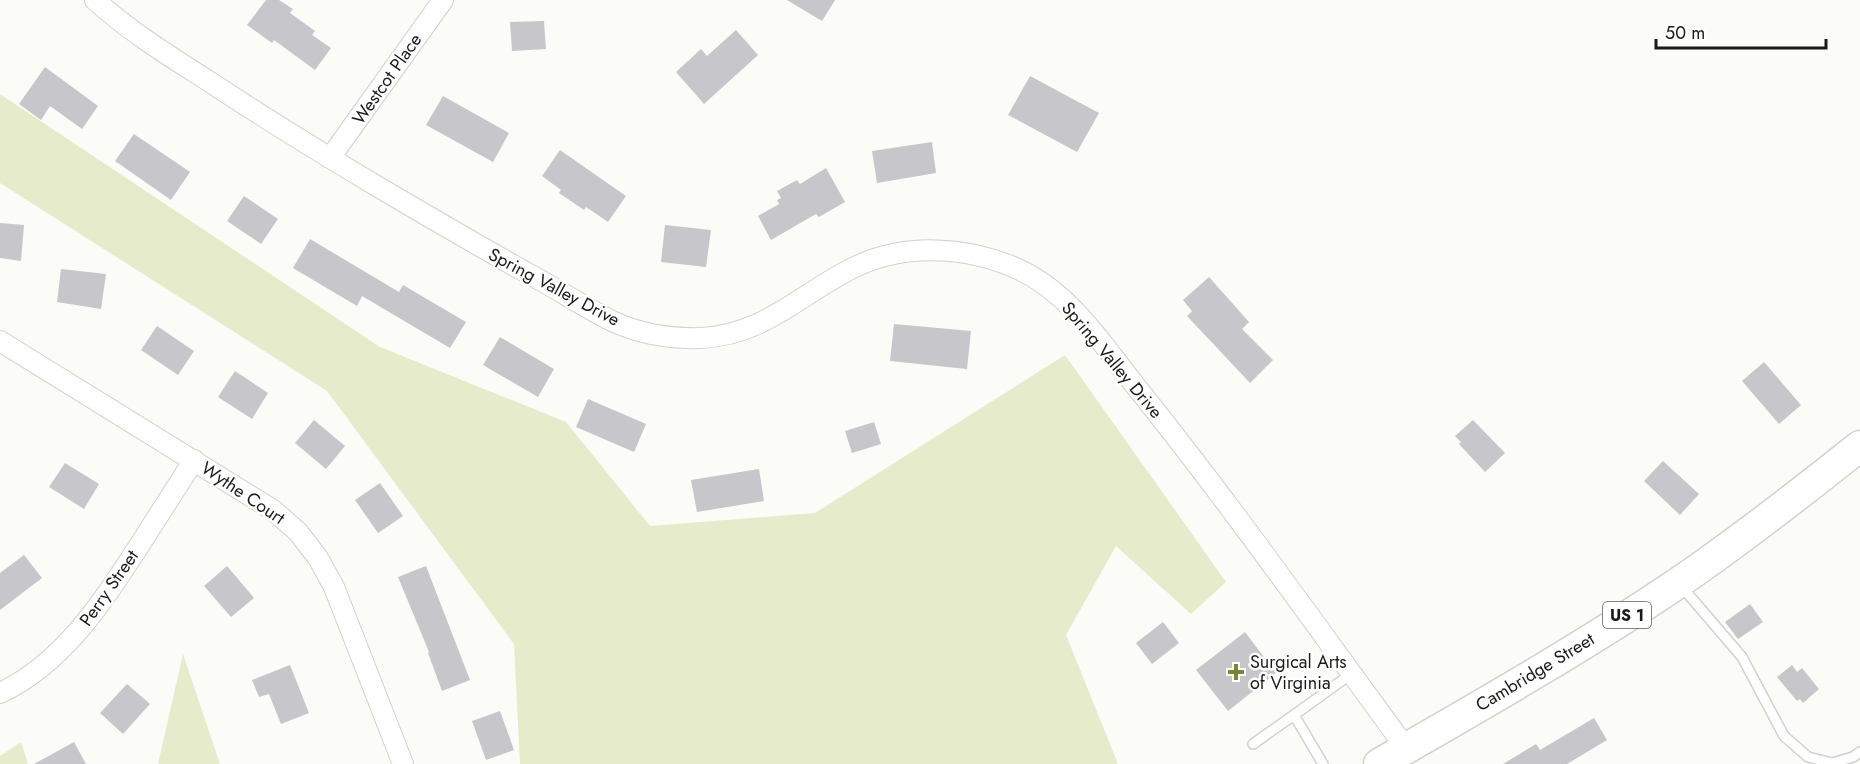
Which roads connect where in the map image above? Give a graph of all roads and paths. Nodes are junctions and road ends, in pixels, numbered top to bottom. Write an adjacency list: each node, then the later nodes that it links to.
1 (95, 0): 3 (street, Spring Valley Drive)
2 (443, 0): 3 (street, Westcot Place)
3 (330, 158): 8 (street, Spring Valley Drive)
4 (0, 341): 6 (street, Wythe Court)
5 (1860, 446): 7 (main road, Cambridge Street / US 1)
6 (194, 460): 9 (street, Perry Street); 14 (street, Wythe Court)
7 (1678, 582): 12 (main road, Cambridge Street / US 1); 13 (lane)
8 (1351, 674): 10 (lane); 12 (street, Spring Valley Drive)
9 (0, 693)
10 (1294, 715): 11 (lane); 15 (lane)
11 (1253, 744)
12 (1406, 748): 16 (main road, Cambridge Street / US 1)
13 (1860, 752)
14 (403, 764)
15 (1323, 764)
16 (1379, 764)

